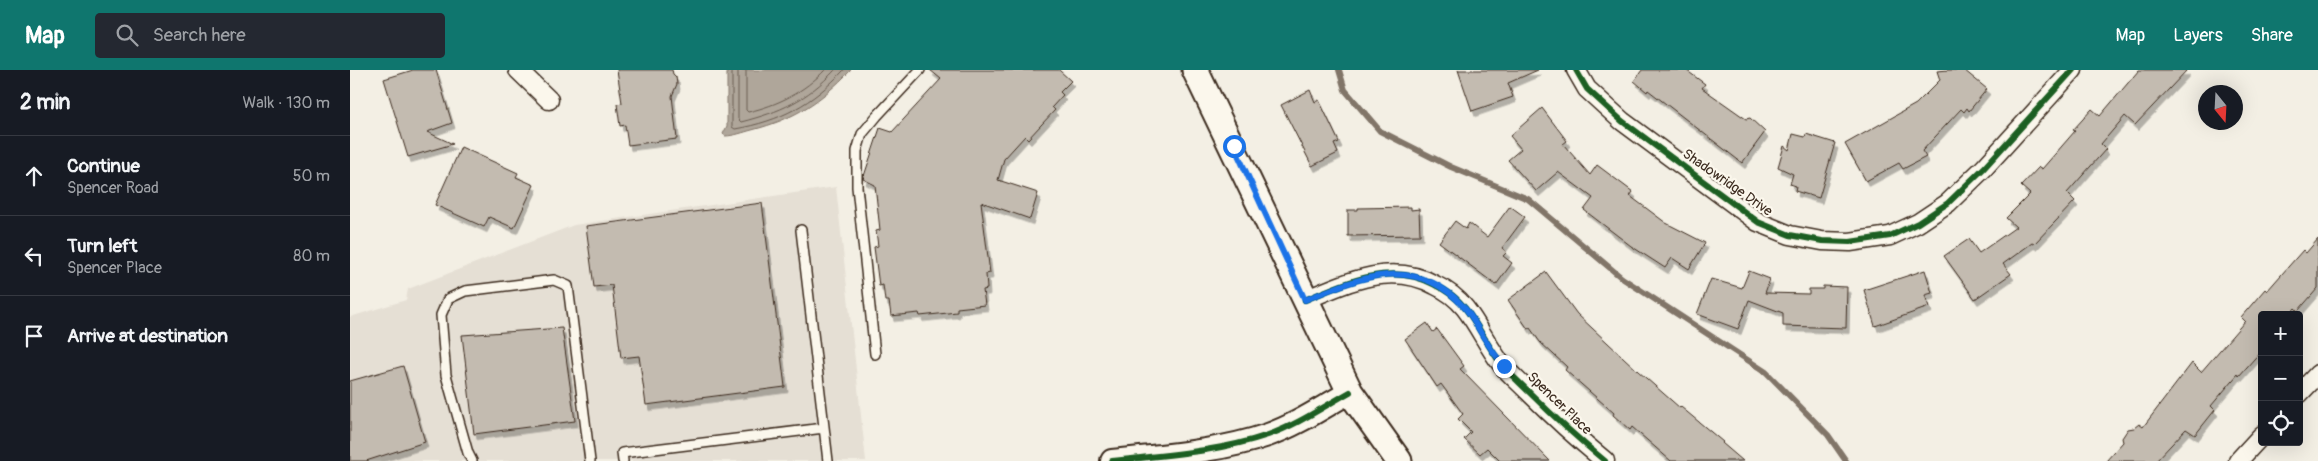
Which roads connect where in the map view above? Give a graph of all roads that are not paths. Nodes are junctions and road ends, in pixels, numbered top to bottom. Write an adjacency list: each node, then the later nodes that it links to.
1 (518, 70): 6 (street)
2 (920, 70): 9 (lane)
3 (1196, 70): 8 (main road)
4 (1576, 70): 5 (street, Shadowridge Drive)
5 (2073, 70)
6 (550, 100)
7 (801, 230): 13 (lane)
8 (1305, 300): 12 (main road); 21 (street, Spencer Place)
9 (875, 354)
10 (2318, 374): 11 (street)
11 (2303, 390)
12 (1350, 392): 19 (street); 20 (main road)
13 (824, 428): 17 (lane); 18 (lane)
14 (2258, 439): 22 (street)
15 (472, 461): 16 (lane)
16 (590, 461)
17 (623, 461)
18 (828, 461)
19 (1112, 461)
20 (1400, 461)
21 (1604, 461)
22 (2238, 461)

